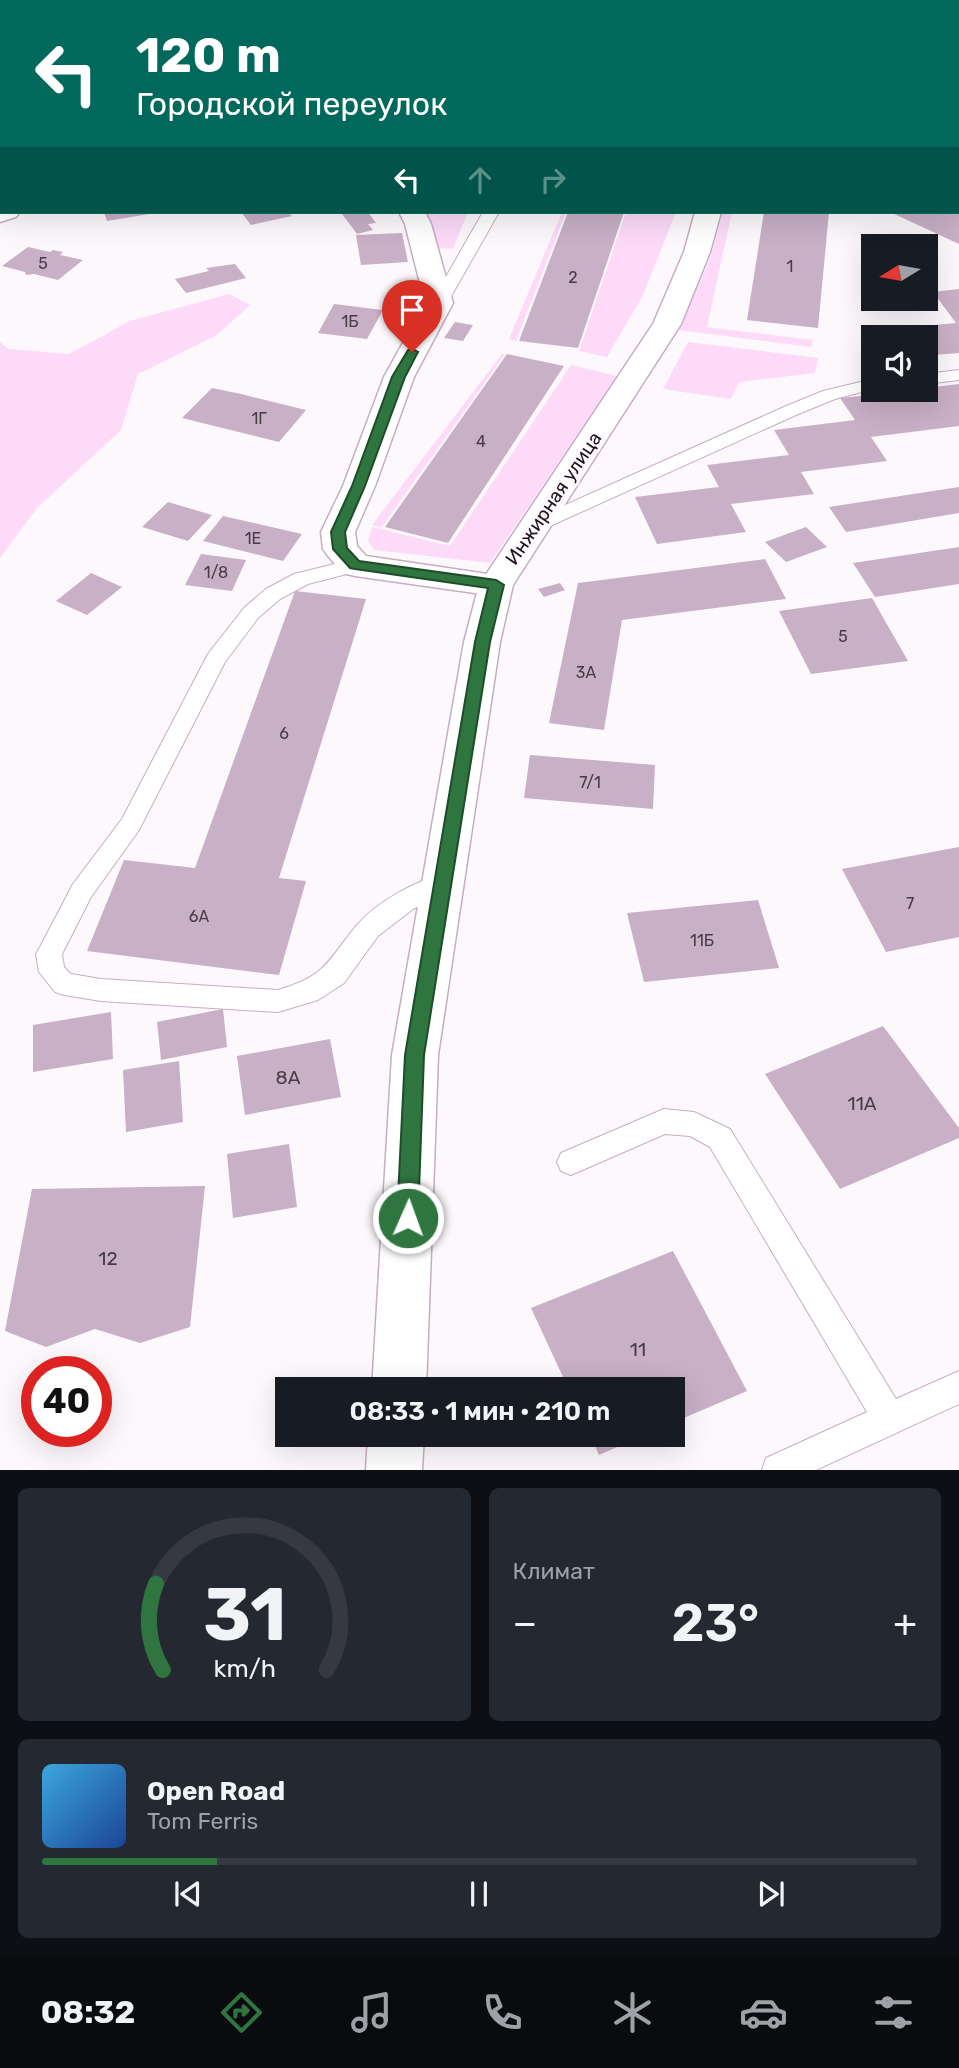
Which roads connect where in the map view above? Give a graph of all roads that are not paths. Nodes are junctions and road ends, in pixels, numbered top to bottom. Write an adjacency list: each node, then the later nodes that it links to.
1 (413, 214): 4 (street)
2 (490, 214): 4 (lane)
3 (707, 214): 8 (street, Инжирная улица)
4 (439, 303): 9 (street)
5 (959, 375): 6 (lane)
6 (938, 378)
7 (861, 387): 8 (lane)
8 (532, 527): 10 (street, Инжирная улица)
9 (355, 565): 10 (street); 11 (lane)
10 (496, 585): 11 (street, Инжирная улица)
11 (441, 884): 13 (street, Инжирная улица)
12 (571, 1162): 15 (lane)
13 (400, 1377)
14 (959, 1387): 15 (lane)
15 (889, 1419): 18 (lane)
16 (395, 1447): 17 (street)
17 (394, 1469)
18 (778, 1469)

